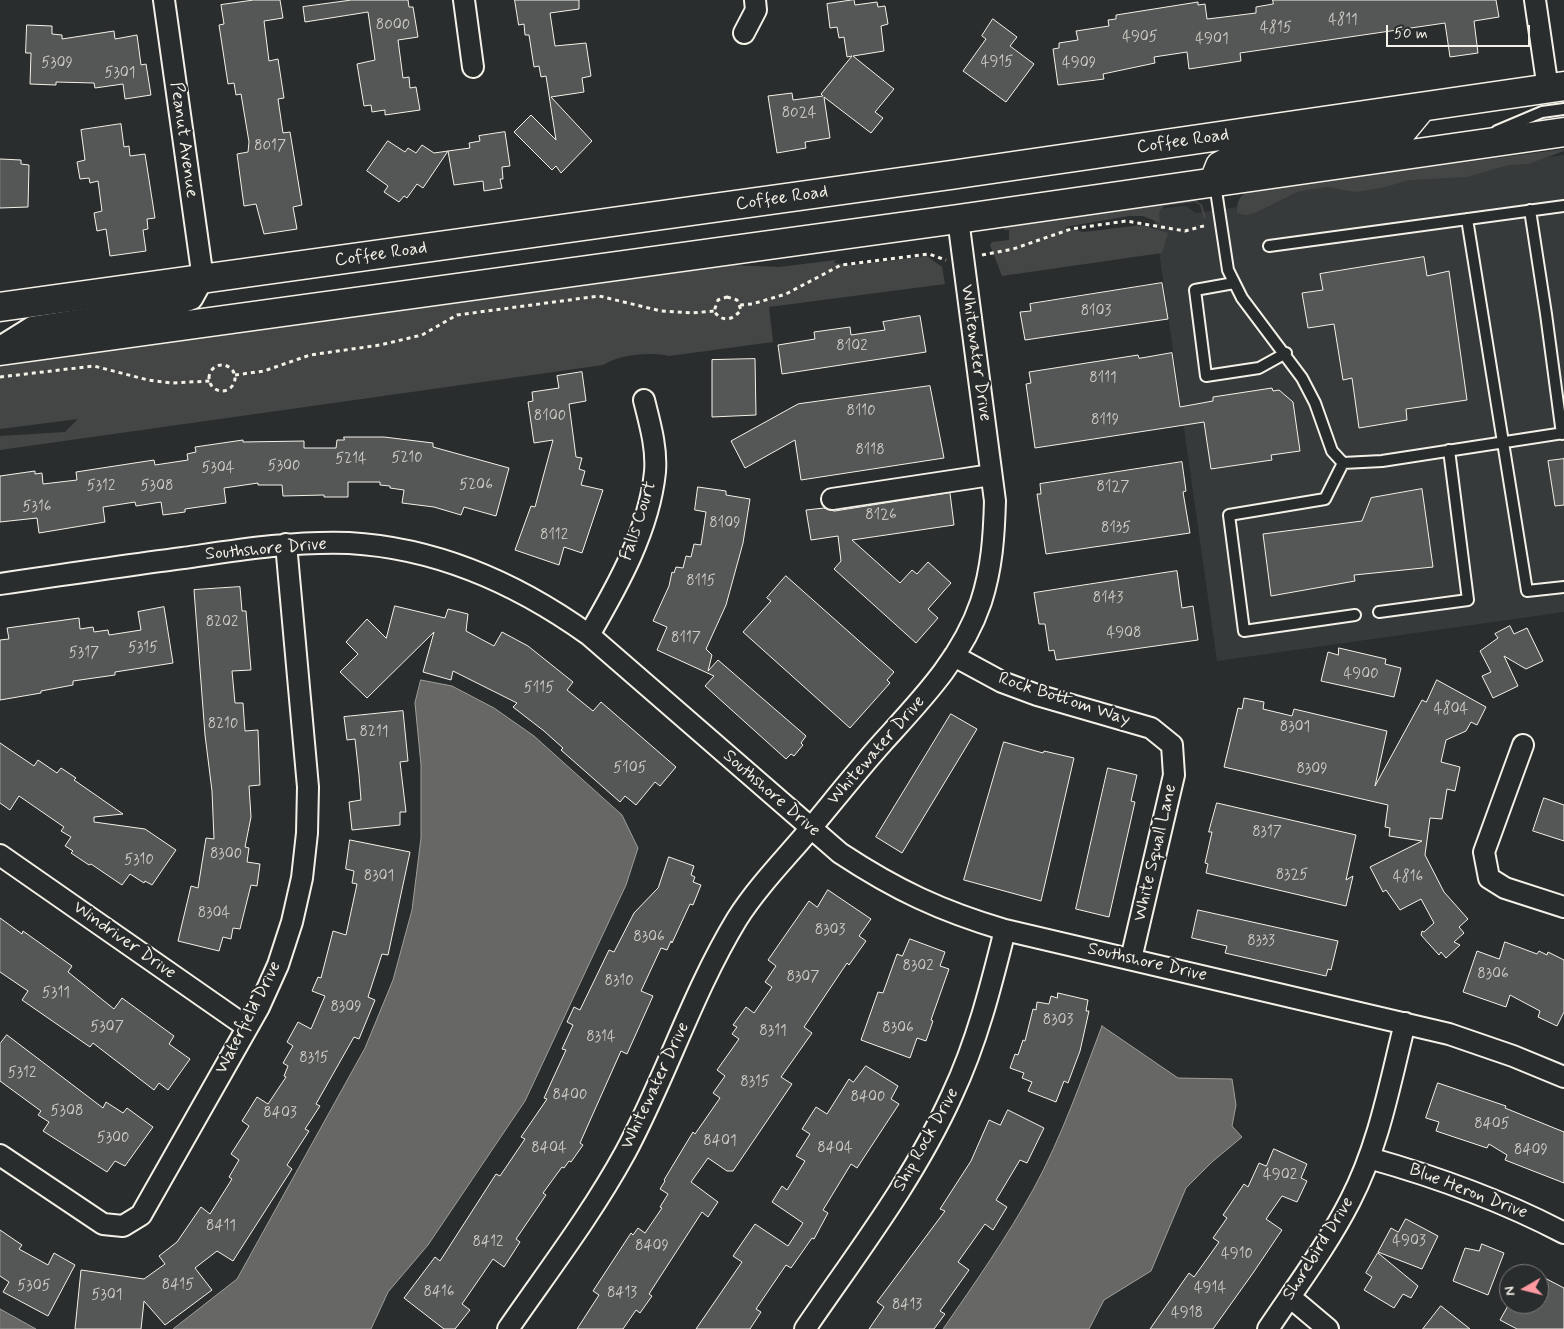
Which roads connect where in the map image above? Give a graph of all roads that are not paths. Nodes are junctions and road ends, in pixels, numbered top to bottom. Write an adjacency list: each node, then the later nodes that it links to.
1 (164, 0): 17 (street, Peanut Avenue)
2 (464, 0): 6 (street)
3 (755, 0): 5 (street)
4 (1535, 0): 7 (street)
5 (744, 33)
6 (473, 67)
7 (1559, 95): 8 (main road, Coffee Road); 10 (lane)
8 (1422, 107): 11 (main road); 17 (main road, Coffee Road)
9 (1564, 132): 10 (main road)
10 (1467, 145): 11 (main road)
11 (1214, 181): 14 (main road); 18 (lane)
12 (1564, 206): 13 (lane)
13 (1530, 210): 15 (lane); 23 (lane)
14 (958, 219): 20 (main road); 27 (street, Whitewater Drive)
15 (1467, 219): 16 (lane); 24 (lane)
16 (1268, 246)
17 (203, 279): 19 (main road, Coffee Road); 20 (street)
18 (1234, 283): 21 (lane); 21 (lane)
19 (0, 307)
20 (0, 349)
21 (1286, 353): 26 (lane)
22 (644, 400): 34 (street, Falls Court)
23 (1563, 433): 24 (lane)
24 (1504, 442): 25 (lane); 31 (lane)
25 (1449, 450): 26 (lane); 32 (lane)
26 (1344, 463): 33 (lane)
27 (991, 475): 28 (street); 35 (street, Whitewater Drive)
28 (832, 499)
29 (286, 544): 30 (street, Southshore Drive); 34 (street, Southshore Drive); 44 (street, Waterfield Drive)
30 (0, 584)
31 (1564, 587)
32 (1379, 612)
33 (1355, 615)
34 (589, 634): 38 (street, Southshore Drive)
35 (954, 656): 36 (street, Rock Bottom Way); 38 (street, Whitewater Drive)
36 (1172, 745): 42 (street, White Squall Lane)
37 (1523, 745): 40 (street)
38 (811, 829): 41 (street, Southshore Drive); 50 (street, Whitewater Drive)
39 (0, 856): 44 (street, Windriver Drive)
40 (1564, 907)
41 (1005, 930): 42 (street, Southshore Drive); 51 (street, Ship Rock Drive)
42 (1131, 959): 43 (street, Southshore Drive)
43 (1405, 1023): 45 (street, Southshore Drive); 47 (street, Shorebird Drive)
44 (247, 1027): 46 (street, Waterfield Drive)
45 (1564, 1077)
46 (0, 1155)
47 (1369, 1158): 48 (street, Blue Heron Drive); 49 (street, Shorebird Drive)
48 (1564, 1233)
49 (1290, 1297): 52 (street, Shorebird Drive); 53 (street)
50 (508, 1329)
51 (805, 1329)
52 (1268, 1329)
53 (1328, 1329)

